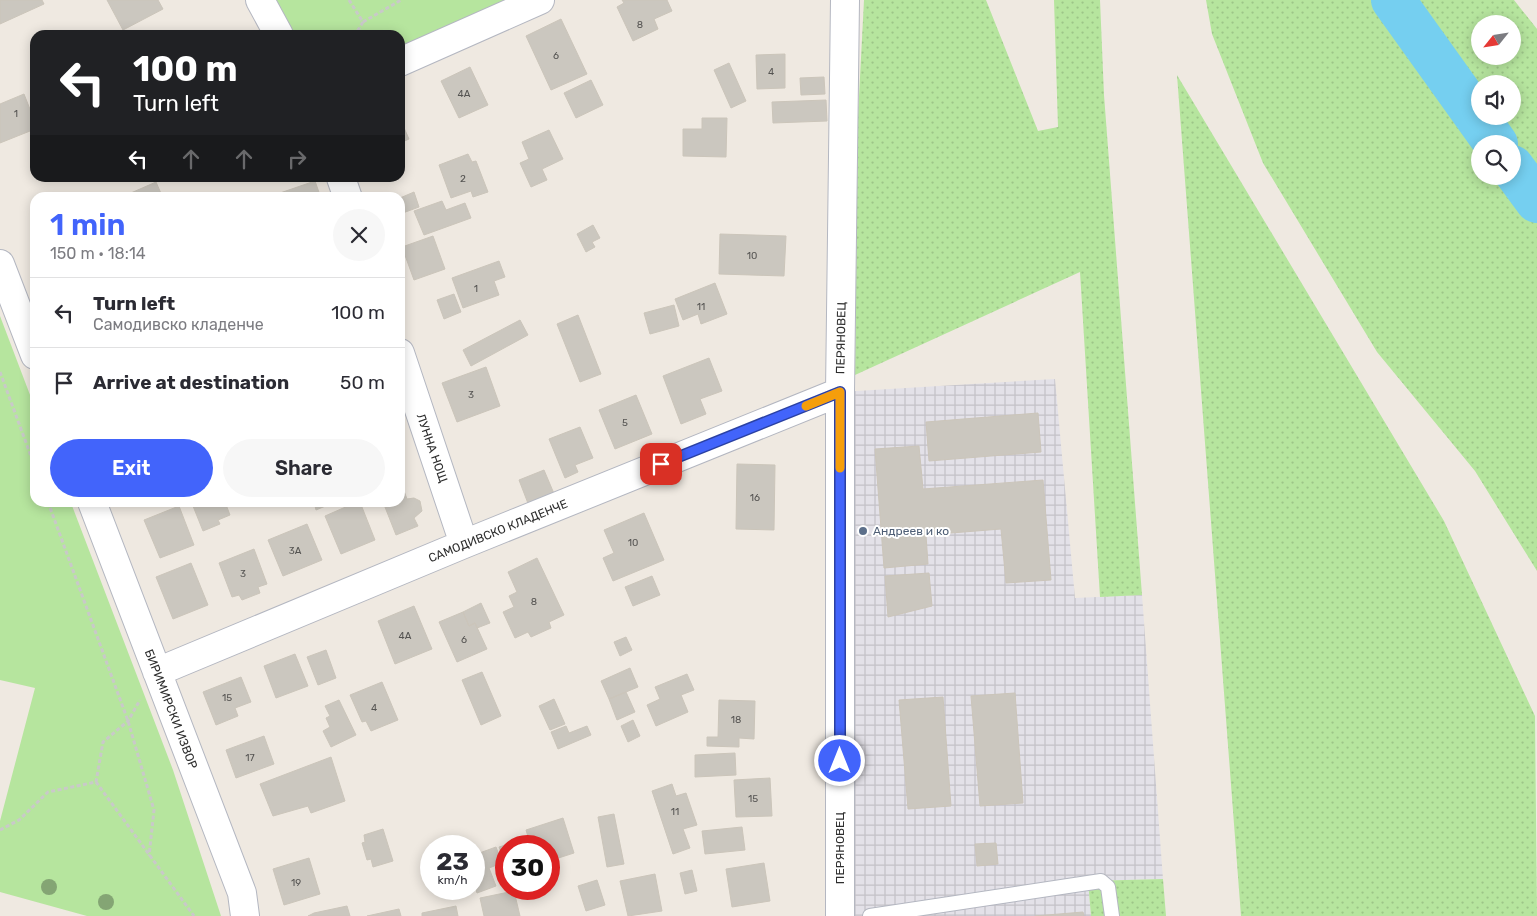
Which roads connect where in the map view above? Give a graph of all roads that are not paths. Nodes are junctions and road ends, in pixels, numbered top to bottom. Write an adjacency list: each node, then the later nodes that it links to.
1 (260, 0): 4 (street)
2 (540, 0): 5 (street)
3 (845, 0): 9 (street, ПЕРЯНОВЕЦ)
4 (276, 30)
5 (405, 60)
6 (0, 264): 7 (street)
7 (30, 342)
8 (405, 368): 11 (street, ЛУННА НОЩ)
9 (840, 392): 11 (street, САМОДИВСКО КЛАДЕНЧЕ); 14 (street, ПЕРЯНОВЕЦ)
10 (94, 507): 12 (street, БИРИМИРСКИ ИЗВОР)
11 (464, 544): 12 (street, САМОДИВСКО КЛАДЕНЧЕ)
12 (157, 672): 13 (street, БИРИМИРСКИ ИЗВОР)
13 (245, 916)
14 (840, 916)
15 (870, 916): 16 (lane)
16 (1112, 916)

